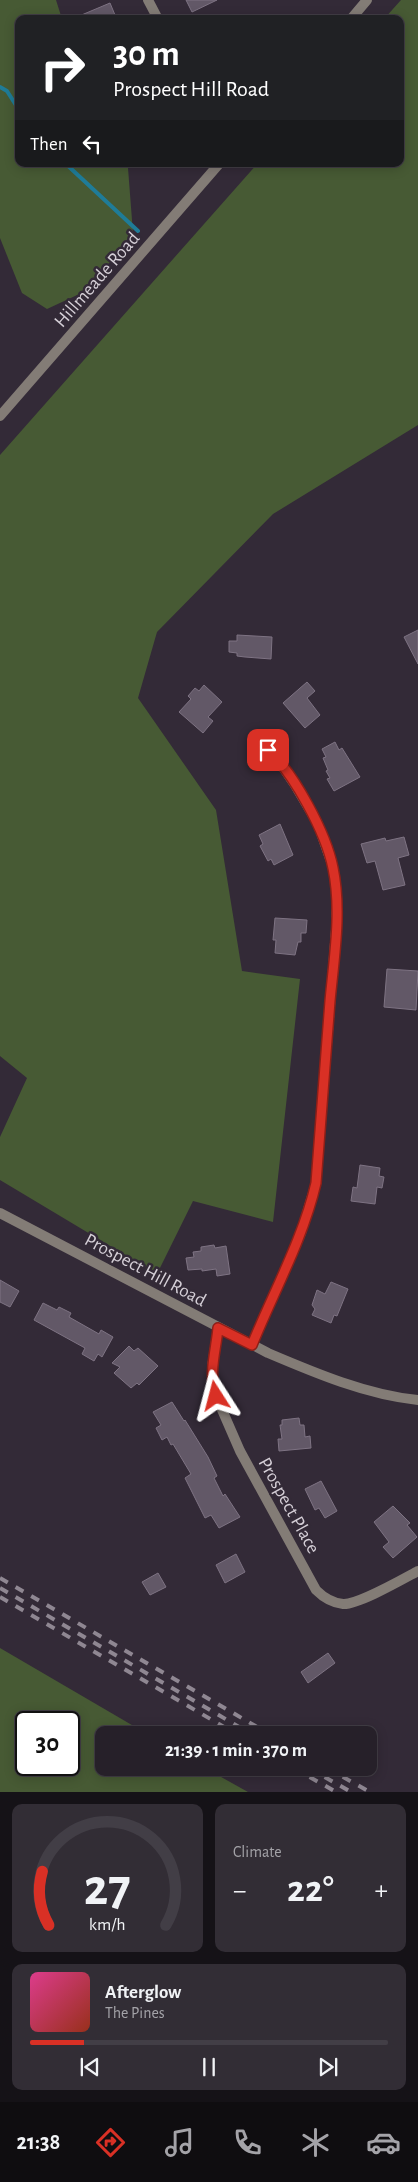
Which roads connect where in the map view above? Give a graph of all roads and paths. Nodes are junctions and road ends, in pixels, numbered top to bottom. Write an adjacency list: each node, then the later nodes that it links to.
1 (148, 0): 3 (street)
2 (367, 0): 4 (street)
3 (156, 15)
4 (354, 15)
5 (216, 167): 6 (street, Hillmeade Road)
6 (0, 416)
7 (259, 743): 10 (street)
8 (0, 1213): 9 (street, Prospect Hill Road)
9 (218, 1328): 10 (street, Prospect Hill Road); 12 (street, Prospect Place)
10 (252, 1345): 11 (street, Prospect Hill Road)
11 (418, 1400)
12 (418, 1571)

